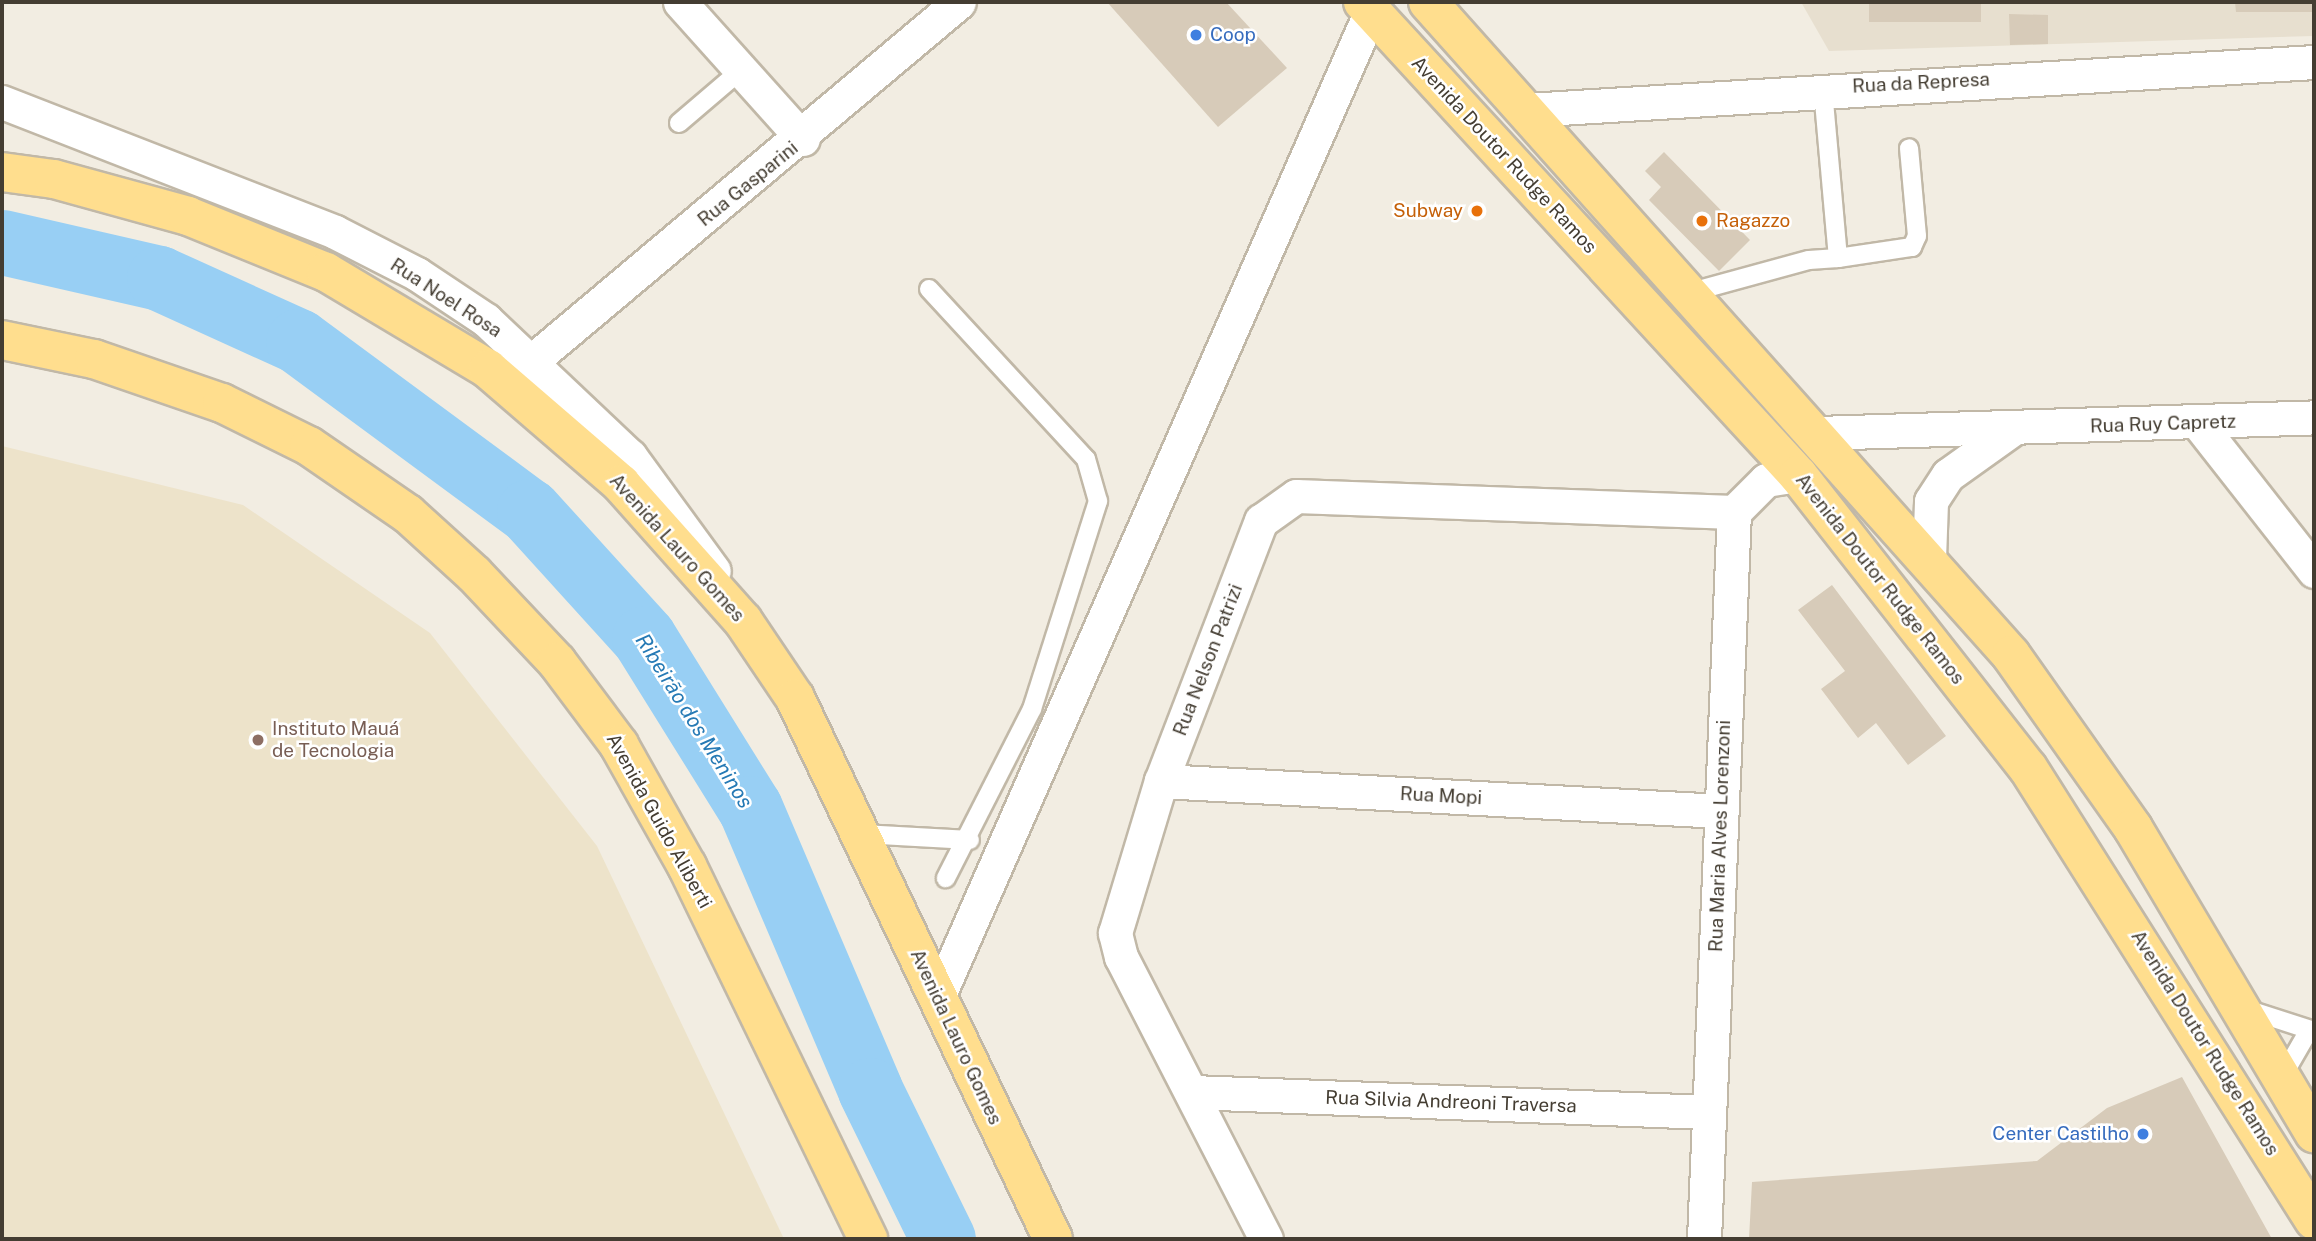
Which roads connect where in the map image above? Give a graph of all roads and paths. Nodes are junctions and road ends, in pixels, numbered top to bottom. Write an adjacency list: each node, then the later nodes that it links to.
1 (680, 2): 6 (street)
2 (959, 2): 11 (street, Rua Gasparini)
3 (1428, 2): 9 (main road)
4 (1367, 6): 23 (main road, Avenida Doutor Rudge Ramos); 33 (street)
5 (2314, 61): 7 (street, Rua da Represa)
6 (741, 70): 10 (lane); 11 (street)
7 (1823, 89): 9 (street, Rua da Represa); 14 (lane)
8 (2, 102): 18 (street, Rua Noel Rosa)
9 (1527, 110): 16 (main road)
10 (679, 123)
11 (803, 139): 18 (street, Rua Gasparini)
12 (1909, 148): 14 (lane)
13 (2, 172): 27 (main road, Avenida Lauro Gomes)
14 (1838, 258): 16 (lane)
15 (929, 289): 31 (lane)
16 (1688, 293): 22 (main road)
17 (2, 340): 41 (main road, Avenida Guido Aliberti)
18 (533, 360): 27 (street, Rua Noel Rosa)
19 (2314, 417): 20 (street, Rua Ruy Capretz)
20 (2198, 423): 21 (street, Rua Ruy Capretz); 26 (street)
21 (2011, 430): 22 (street, Rua Ruy Capretz); 25 (street)
22 (1818, 433): 25 (main road)
23 (1798, 475): 24 (street); 40 (main road, Avenida Doutor Rudge Ramos)
24 (1734, 512): 28 (street, Rua Nelson Patrizi); 29 (street, Rua Maria Alves Lorenzoni)
25 (1929, 559): 34 (main road)
26 (2314, 570)
27 (743, 621): 30 (main road, Avenida Lauro Gomes)
28 (1161, 781): 29 (street, Rua Mopi); 37 (street, Rua Nelson Patrizi)
29 (1721, 811): 38 (street, Rua Maria Alves Lorenzoni)
30 (862, 834): 31 (lane); 33 (main road, Avenida Lauro Gomes)
31 (970, 840): 32 (lane)
32 (946, 878)
33 (937, 997): 42 (main road, Avenida Lauro Gomes)
34 (2239, 1006): 35 (lane); 36 (main road)
35 (2311, 1032): 36 (lane)
36 (2282, 1077): 39 (main road)
37 (1192, 1092): 38 (street, Rua Silvia Andreoni Traversa); 43 (street, Rua Nelson Patrizi)
38 (1709, 1112): 44 (street, Rua Maria Alves Lorenzoni)
39 (2314, 1133)
40 (2314, 1220)
41 (869, 1239)
42 (1053, 1239)
43 (1266, 1239)
44 (1704, 1239)

